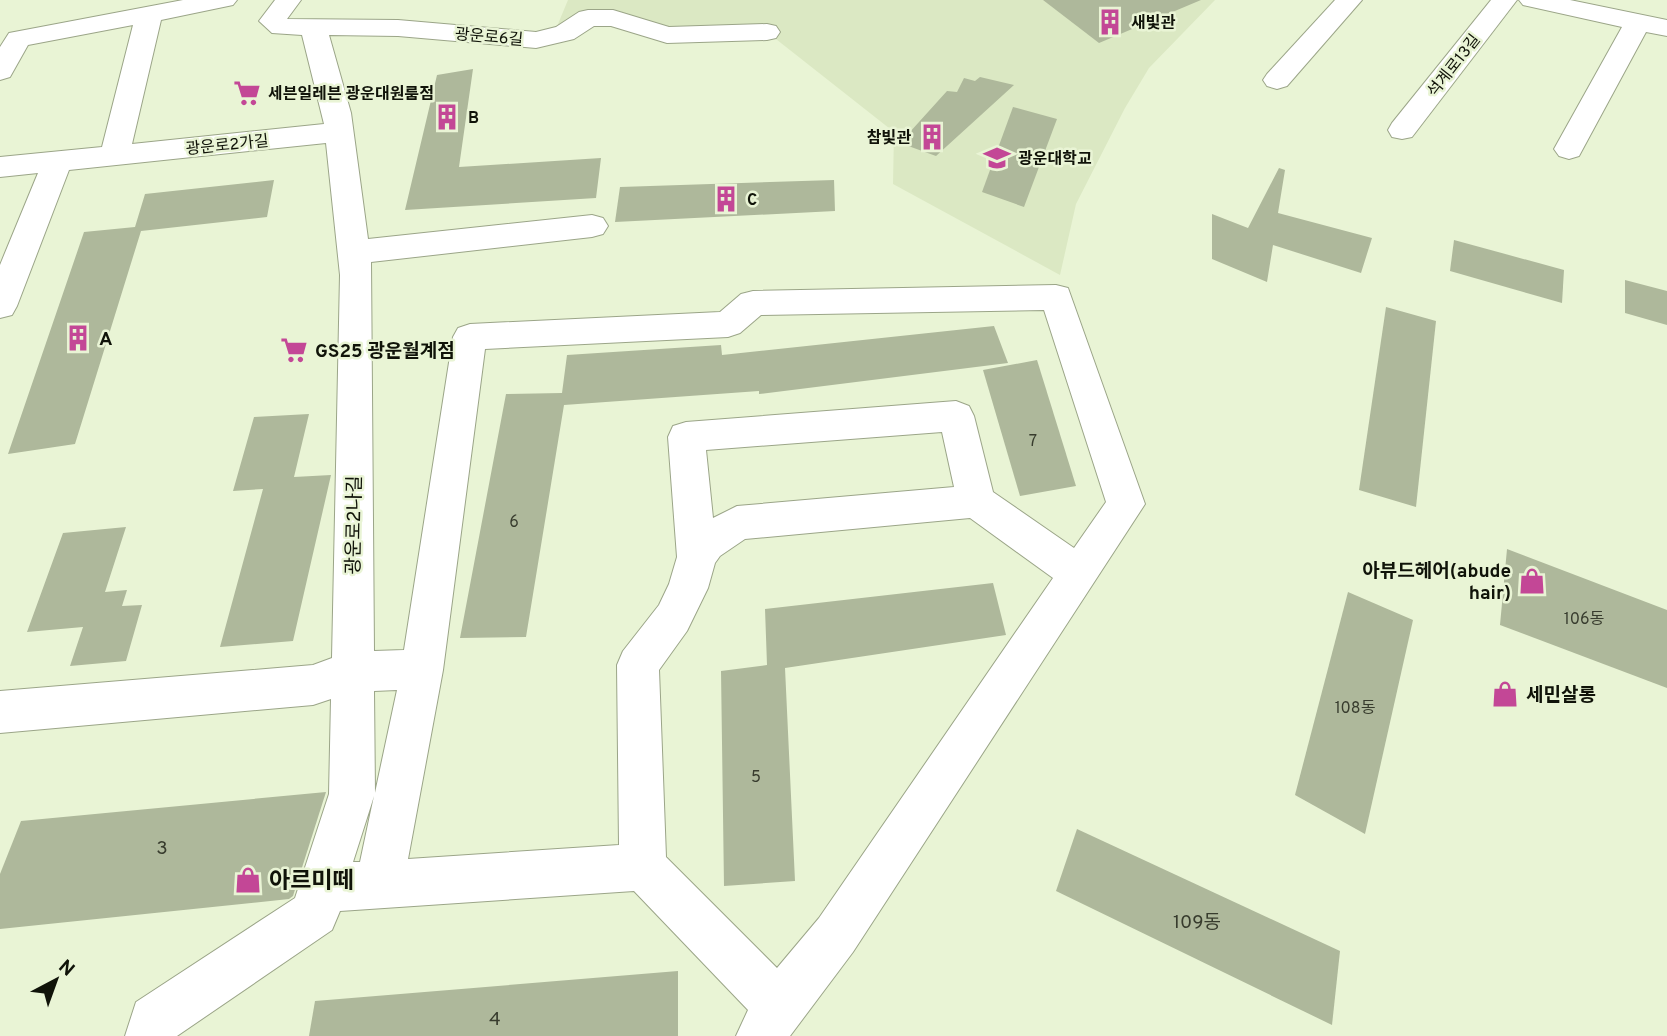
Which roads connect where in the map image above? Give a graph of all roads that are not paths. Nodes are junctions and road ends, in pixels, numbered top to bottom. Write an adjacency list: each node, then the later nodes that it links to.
1 (288, 0): 8 (street, 광운로6길)
2 (1349, 0): 12 (street)
3 (1504, 0): 13 (street, 석계로13길)
4 (1532, 0): 7 (street)
5 (224, 1): 6 (street)
6 (149, 14): 11 (street); 16 (street)
7 (1638, 22): 9 (street); 15 (street)
8 (313, 27): 10 (street, 광운로6길); 14 (street, 광운로2나길)
9 (1667, 28)
10 (767, 32)
11 (0, 71)
12 (1278, 80)
13 (1402, 130)
14 (339, 132): 16 (street, 광운로2가길); 20 (street, 광운로2나길)
15 (1569, 149)
16 (114, 156): 17 (street, 광운로2가길)
17 (57, 162): 18 (street, 광운로2가길); 21 (street)
18 (0, 167)
19 (592, 226): 20 (street)
20 (353, 252): 26 (street, 광운로2나길)
21 (0, 306)
22 (976, 502): 23 (street); 23 (street); 24 (street)
23 (697, 557): 28 (street)
24 (1078, 573): 25 (street); 31 (street)
25 (422, 670): 26 (street); 29 (street)
26 (351, 671): 27 (street); 30 (street, 광운로2나길)
27 (0, 712)
28 (643, 867): 29 (street); 31 (street)
29 (379, 884): 30 (street)
30 (322, 888): 32 (street, 광운로2나길)
31 (771, 1021)
32 (151, 1036)

